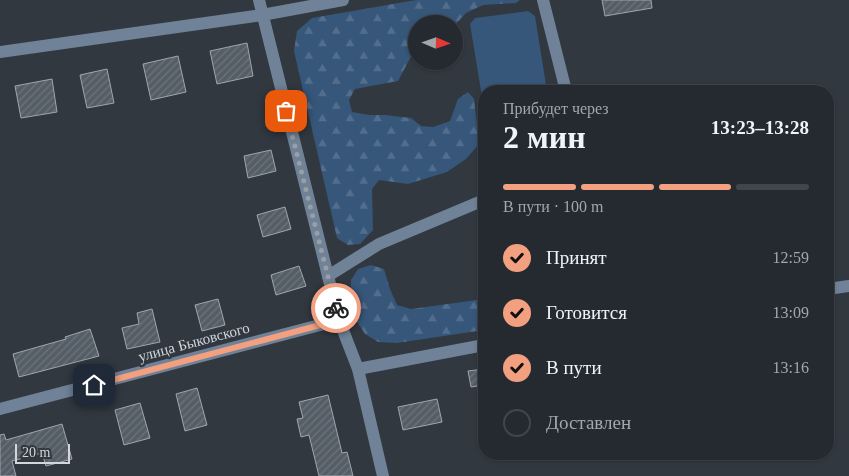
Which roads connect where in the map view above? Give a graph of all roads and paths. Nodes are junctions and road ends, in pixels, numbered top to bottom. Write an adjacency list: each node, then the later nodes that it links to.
1 (259, 0): 4 (street)
2 (343, 0): 4 (street)
3 (543, 0): 6 (street)
4 (262, 15): 5 (street); 8 (street)
5 (0, 52)
6 (564, 85)
7 (478, 203): 8 (street)
8 (328, 276): 11 (street)
9 (849, 286): 10 (street)
10 (834, 288)
11 (339, 320): 13 (street); 14 (street, улица Быковского)
12 (478, 346): 13 (street)
13 (358, 369): 15 (street)
14 (0, 409)
15 (383, 476)

